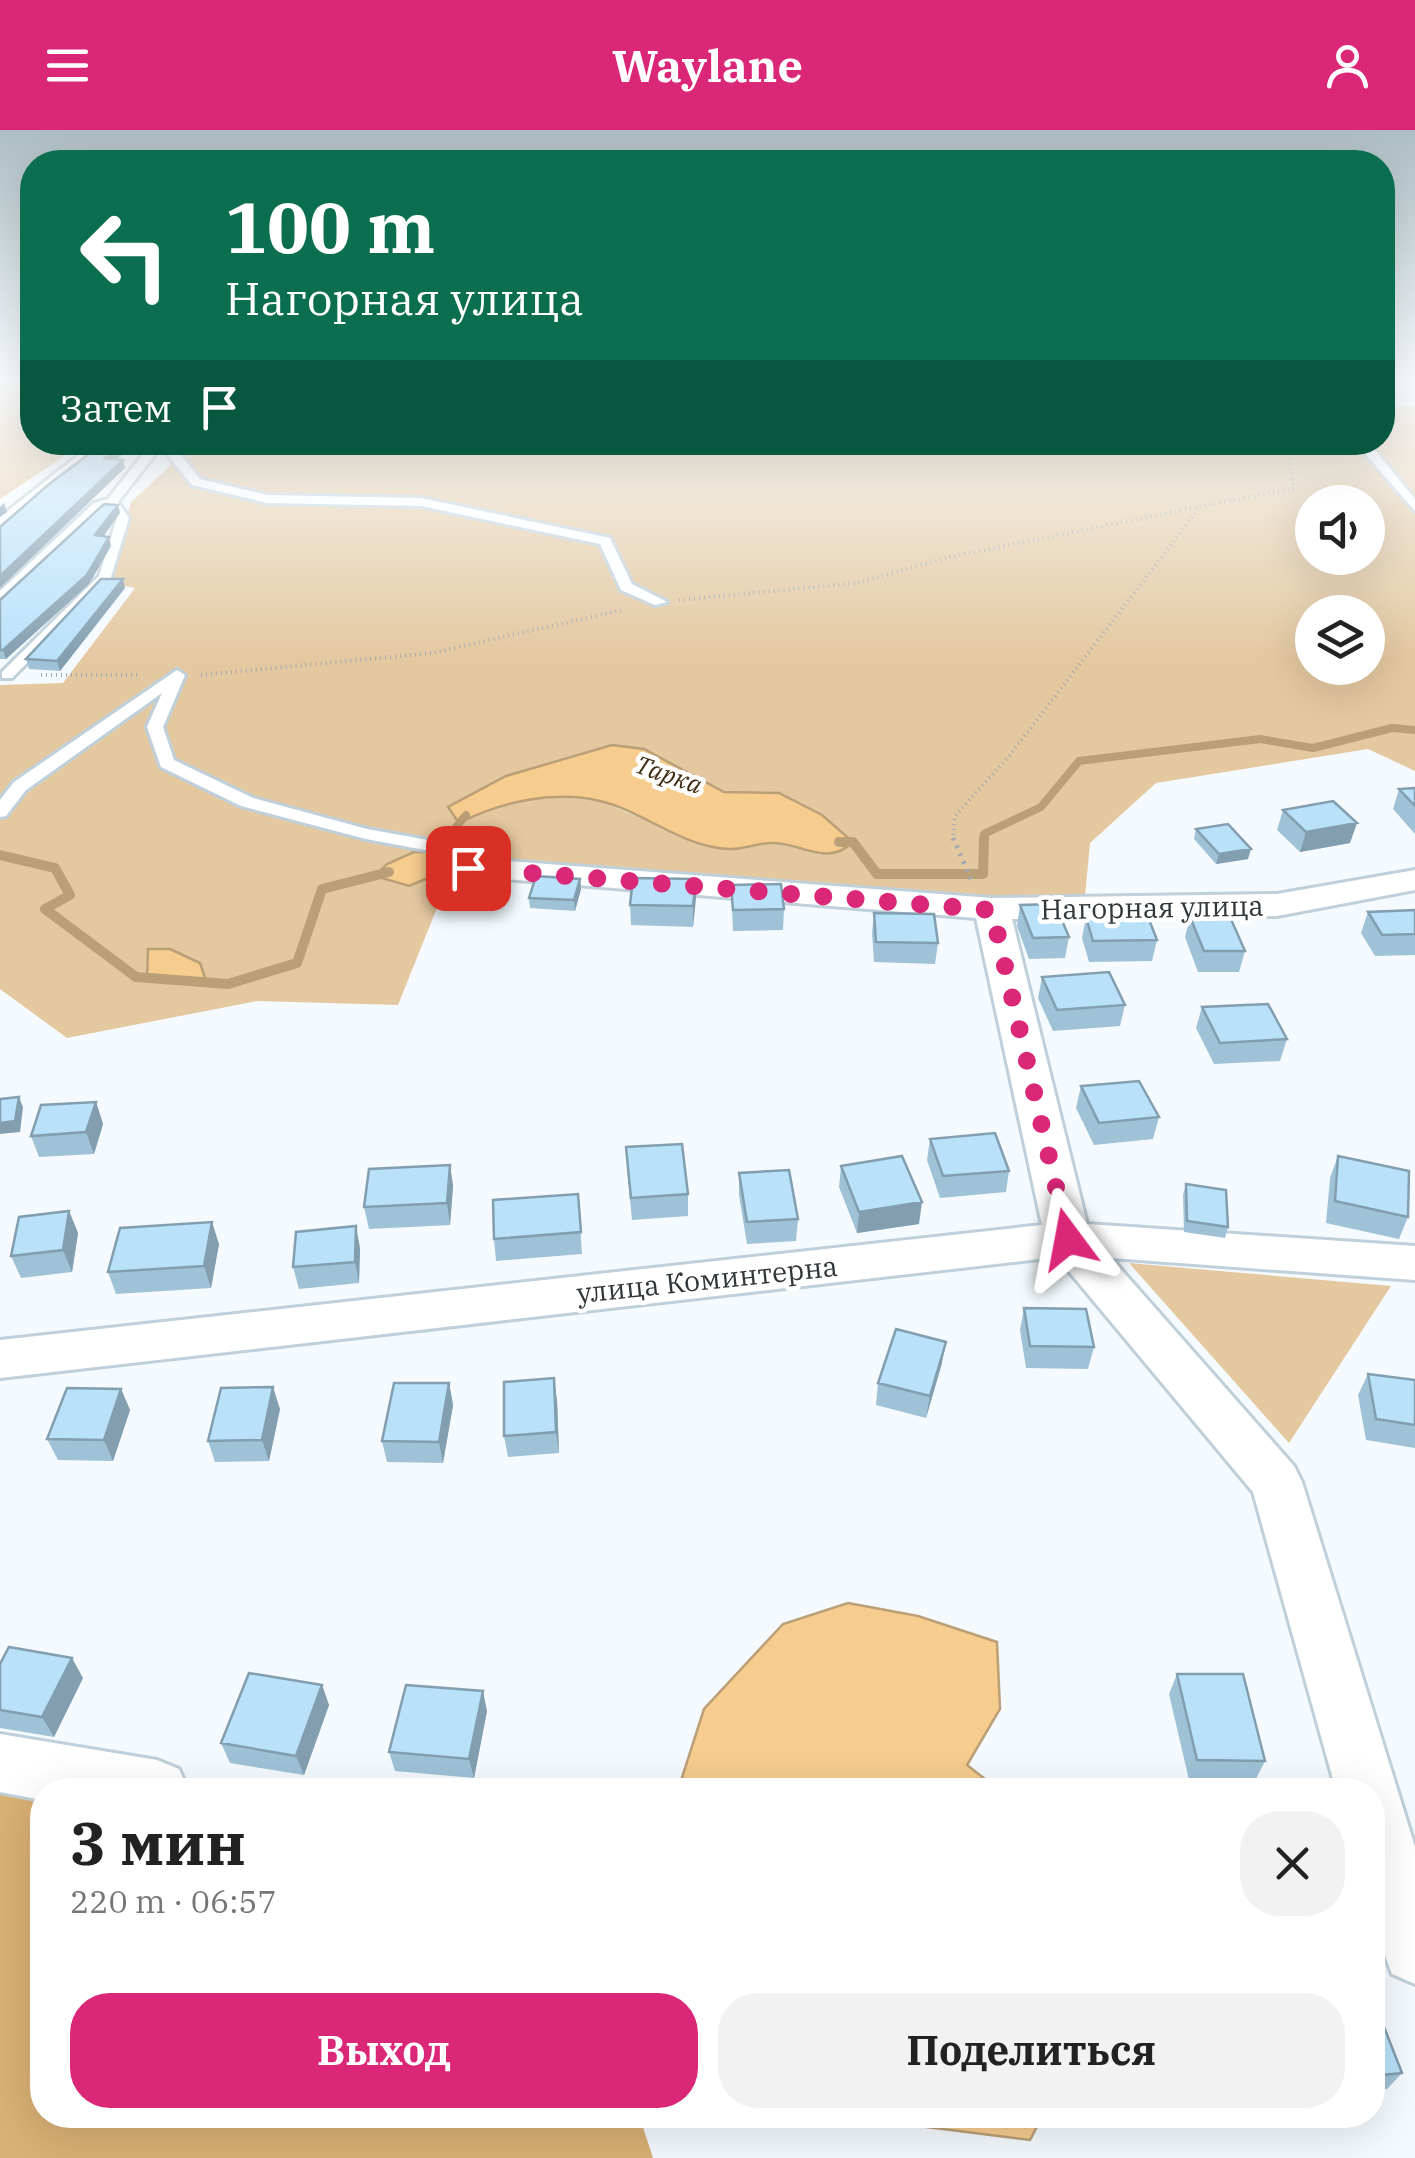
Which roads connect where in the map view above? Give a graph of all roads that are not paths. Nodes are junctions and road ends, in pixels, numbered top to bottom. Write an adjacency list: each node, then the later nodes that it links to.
1 (65, 472): 7 (lane)
2 (137, 472): 5 (lane)
3 (187, 472): 9 (lane)
4 (1386, 472): 6 (lane)
5 (112, 502): 8 (lane); 10 (lane)
6 (1415, 507)
7 (0, 523)
8 (0, 598)
9 (660, 602)
10 (7, 675)
11 (0, 812): 12 (lane)
12 (467, 860): 14 (street, Нагорная улица)
13 (1415, 880): 14 (street, Нагорная улица)
14 (992, 910): 15 (street)
15 (1068, 1239): 16 (street, улица Коминтерна); 17 (street, улица Коминтерна); 20 (street)
16 (1415, 1263)
17 (0, 1359)
18 (0, 1763): 19 (street)
19 (87, 1778)
20 (1363, 1778)
21 (1385, 1851): 22 (street)
22 (1415, 1951)

